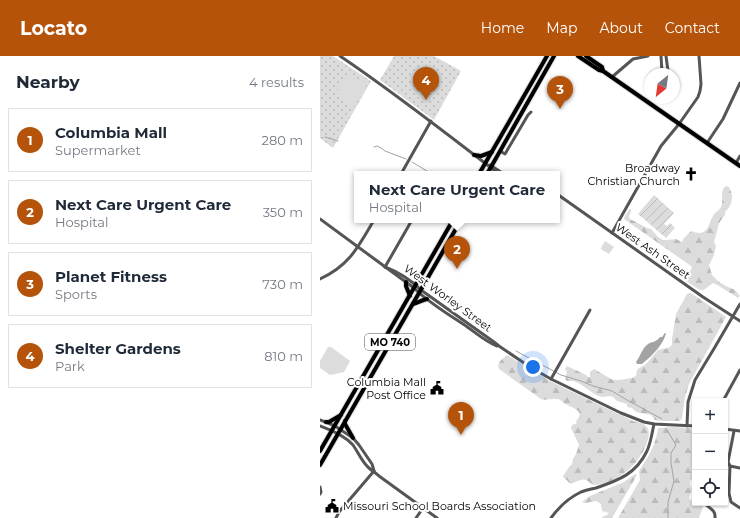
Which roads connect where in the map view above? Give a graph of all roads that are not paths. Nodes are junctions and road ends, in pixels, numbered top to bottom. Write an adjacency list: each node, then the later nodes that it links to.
1 (340, 56): 17 (street)
2 (547, 56): 21 (main road)
3 (578, 56): 13 (main road)
4 (586, 56): 13 (main road)
5 (648, 56): 10 (street)
6 (661, 56): 11 (street)
7 (666, 56): 12 (street)
8 (699, 56): 18 (street)
9 (554, 57): 20 (main road)
10 (634, 58): 14 (street)
11 (662, 68)
12 (668, 68)
13 (603, 71): 14 (main road)
14 (612, 77): 18 (main road)
15 (740, 82): 19 (street)
16 (531, 112): 20 (street)
17 (431, 121): 22 (street); 28 (street)
18 (679, 124): 19 (main road); 39 (street)
19 (707, 143): 25 (main road)
20 (500, 151): 27 (main road)
21 (492, 152): 22 (main road); 24 (main road)
22 (474, 155): 24 (street)
23 (740, 156): 25 (street)
24 (486, 163): 27 (street); 29 (main road)
25 (736, 163): 26 (main road)
26 (740, 166)
27 (491, 167): 30 (main road); 31 (street); 32 (street)
28 (403, 171)
29 (481, 171)
30 (489, 171)
31 (496, 171)
32 (498, 171)
33 (560, 196): 39 (street, West Ash Street)
34 (320, 219): 40 (street, West Worley Street)
35 (372, 223): 40 (street)
36 (410, 223): 41 (street)
37 (451, 223): 44 (main road, MO 740)
38 (459, 223): 45 (main road, MO 740)
39 (612, 233): 51 (street, West Ash Street)
40 (359, 247): 41 (street, West Worley Street); 42 (street)
41 (385, 267): 43 (street, West Worley Street); 44 (street, West Worley Street)
42 (320, 279)
43 (406, 282): 44 (street, West Worley Street); 46 (main road)
44 (415, 286): 45 (street, West Worley Street); 46 (main road, MO 740)
45 (420, 291): 47 (street, West Worley Street); 48 (main road, MO 740); 53 (street, West Worley Street)
46 (410, 296): 57 (main road, MO 740)
47 (426, 298): 48 (main road); 53 (street, West Worley Street)
48 (413, 304): 59 (main road, MO 740)
49 (740, 304): 51 (street)
50 (590, 310): 55 (street)
51 (732, 317): 52 (street, West Ash Street); 64 (street)
52 (740, 321)
53 (499, 346): 55 (street, West Worley Street)
54 (740, 370): 56 (street)
55 (551, 379): 61 (street, West Worley Street)
56 (725, 398)
57 (341, 415): 60 (main road); 63 (main road, MO 740)
58 (320, 420): 60 (street)
59 (345, 420): 66 (main road, MO 740); 72 (main road)
60 (326, 422): 63 (street)
61 (654, 424): 64 (street, West Worley Street); 88 (street)
62 (320, 426): 68 (street)
63 (335, 426): 66 (street); 68 (main road, MO 740)
64 (687, 426): 65 (street, West Worley Street)
65 (692, 426)
66 (340, 429): 71 (main road, MO 740); 72 (street)
67 (728, 429): 69 (street)
68 (332, 431): 71 (street); 73 (main road, MO 740)
69 (734, 431): 70 (street); 74 (street)
70 (740, 431)
71 (338, 434): 76 (main road, MO 740); 79 (street)
72 (354, 438): 79 (street)
73 (320, 451)
74 (728, 457)
75 (728, 463): 77 (street)
76 (320, 465)
77 (730, 466): 78 (street); 84 (street)
78 (740, 468)
79 (374, 471): 83 (street); 85 (street)
80 (320, 487): 81 (street)
81 (320, 494)
82 (708, 506): 89 (street)
83 (423, 508): 86 (street); 87 (street)
84 (740, 508)
85 (336, 518)
86 (416, 518)
87 (437, 518)
88 (551, 518)
89 (716, 518)

